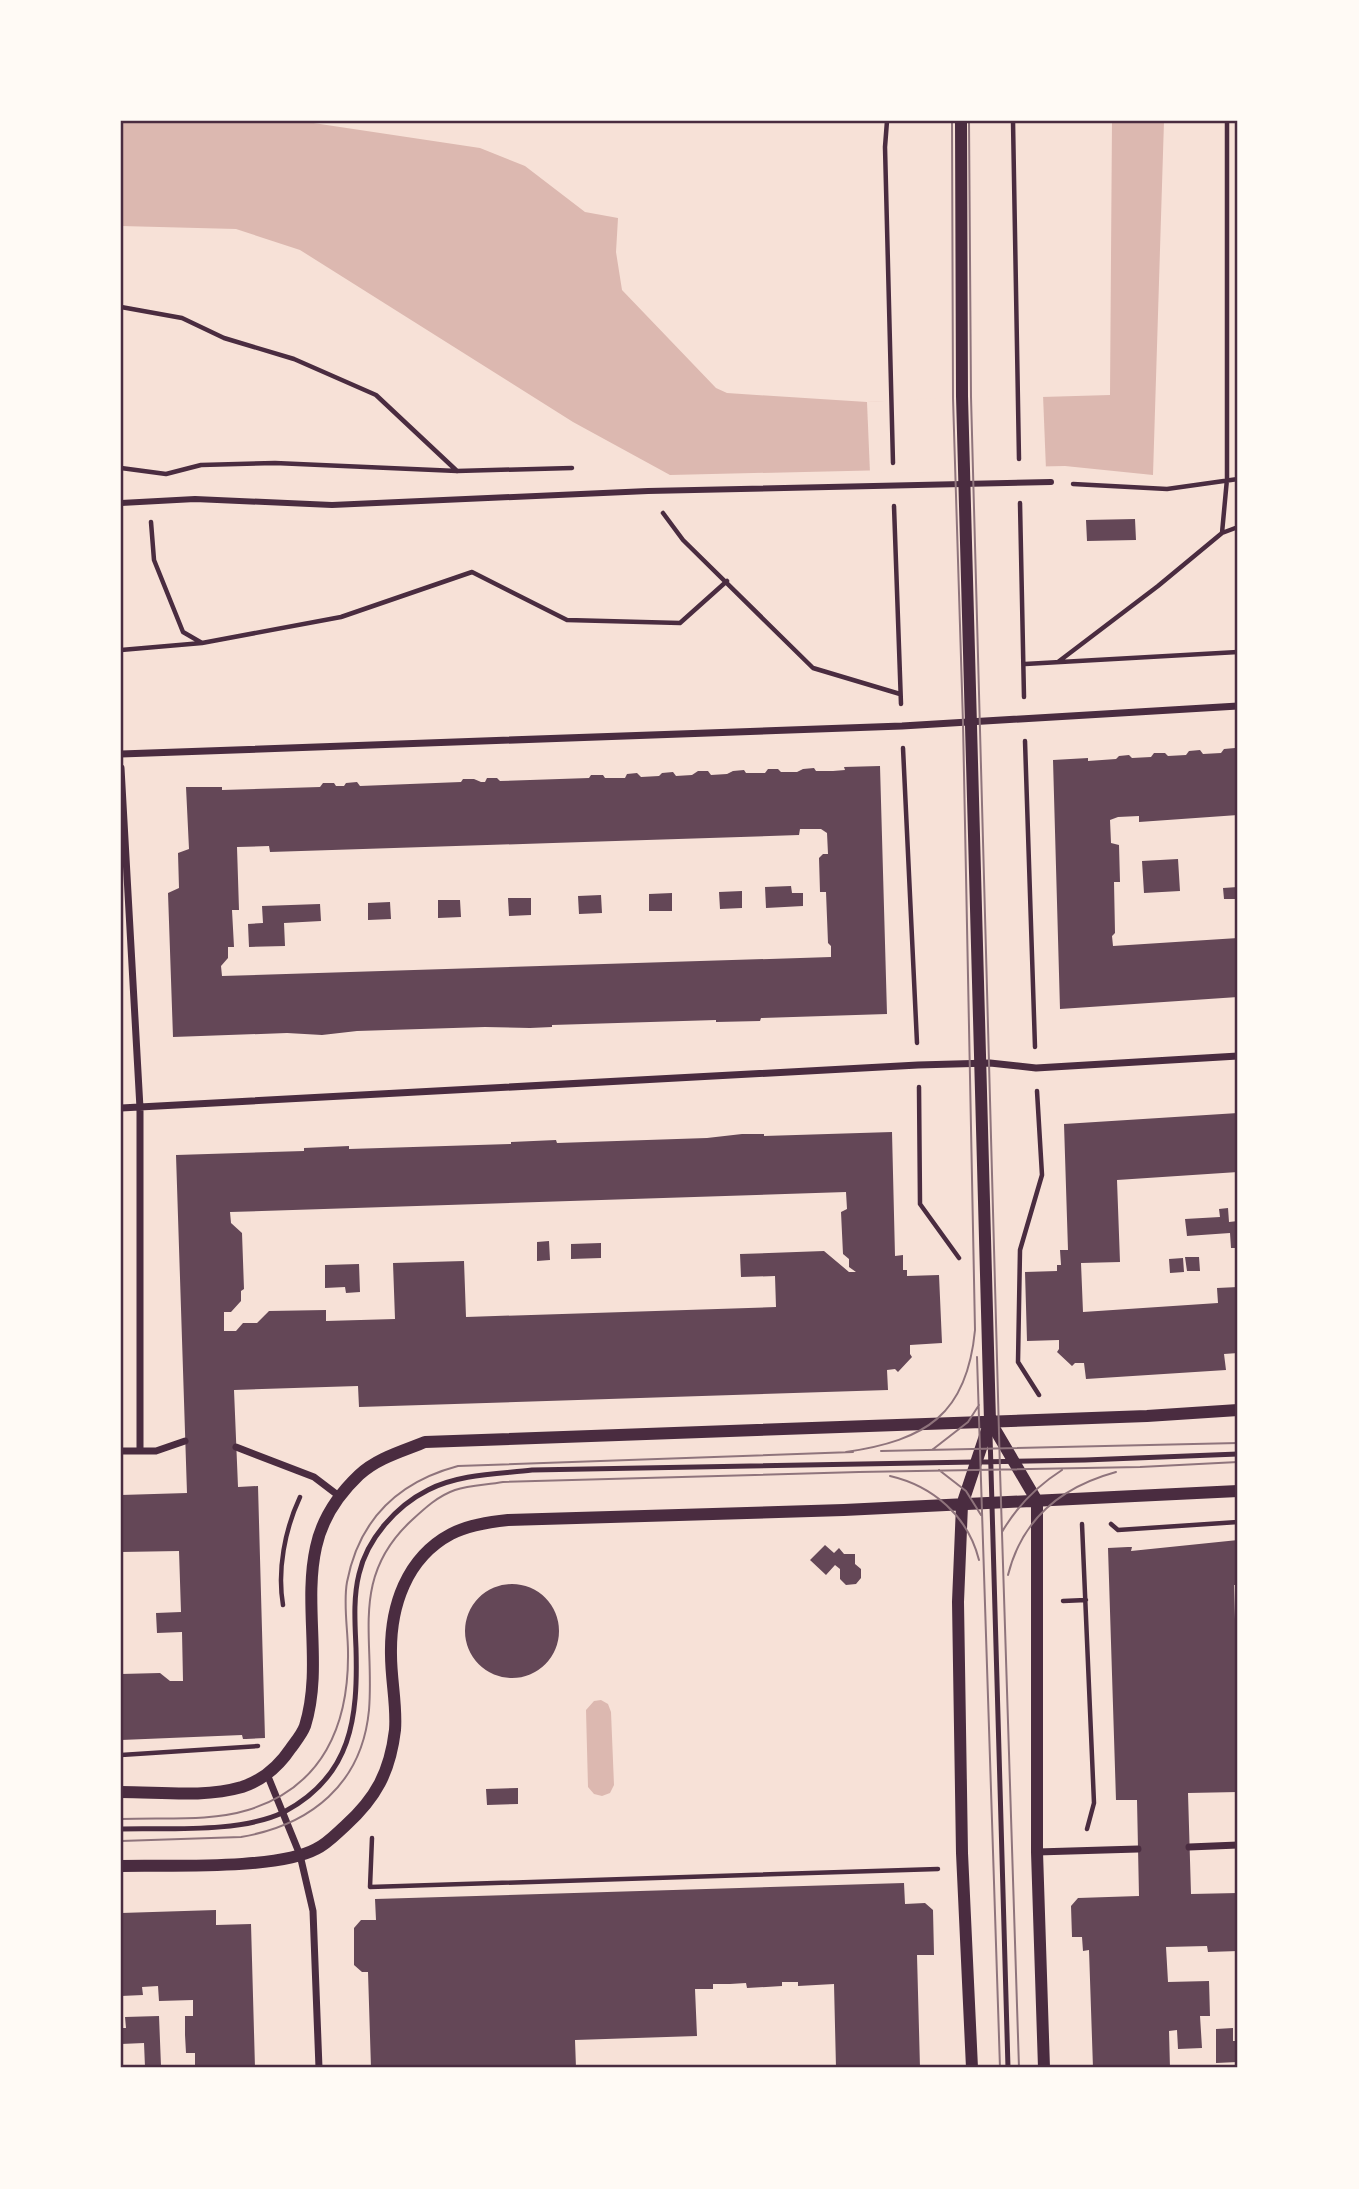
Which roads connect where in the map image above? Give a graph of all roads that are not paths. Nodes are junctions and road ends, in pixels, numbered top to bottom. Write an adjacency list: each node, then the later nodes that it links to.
1 (961, 121): 5 (street)
2 (1051, 482): 3 (street)
3 (121, 503)
4 (1238, 706): 5 (street)
5 (971, 722): 6 (street); 9 (street)
6 (121, 754)
7 (121, 768): 11 (street)
8 (1238, 1056): 9 (street)
9 (980, 1064): 11 (street); 13 (street)
10 (121, 1108): 11 (street)
11 (140, 1108): 17 (street)
12 (1238, 1410): 13 (street)
13 (994, 1421): 19 (lane); 20 (street); 21 (street); 23 (street)
14 (185, 1441): 17 (street)
15 (236, 1447): 23 (street)
16 (121, 1451): 17 (street)
17 (140, 1451)
18 (1238, 1454): 20 (lane)
19 (991, 1460): 20 (lane); 21 (lane); 25 (lane)
20 (1013, 1460): 24 (street)
21 (976, 1461): 26 (street); 29 (lane)
22 (1238, 1491): 24 (street)
23 (340, 1496): 27 (street)
24 (1037, 1501): 25 (street); 34 (street)
25 (993, 1504): 26 (street); 39 (lane)
26 (962, 1505): 35 (street); 38 (street)
27 (267, 1774): 28 (street); 29 (street)
28 (121, 1792)
29 (282, 1813): 30 (lane); 35 (street)
30 (121, 1829)
31 (1238, 1845): 32 (street)
32 (1189, 1847)
33 (1138, 1849): 34 (street)
34 (1037, 1852): 40 (street)
35 (300, 1855): 36 (street); 37 (street)
36 (121, 1866)
37 (319, 2068)
38 (972, 2068)
39 (1008, 2068)
40 (1044, 2068)

